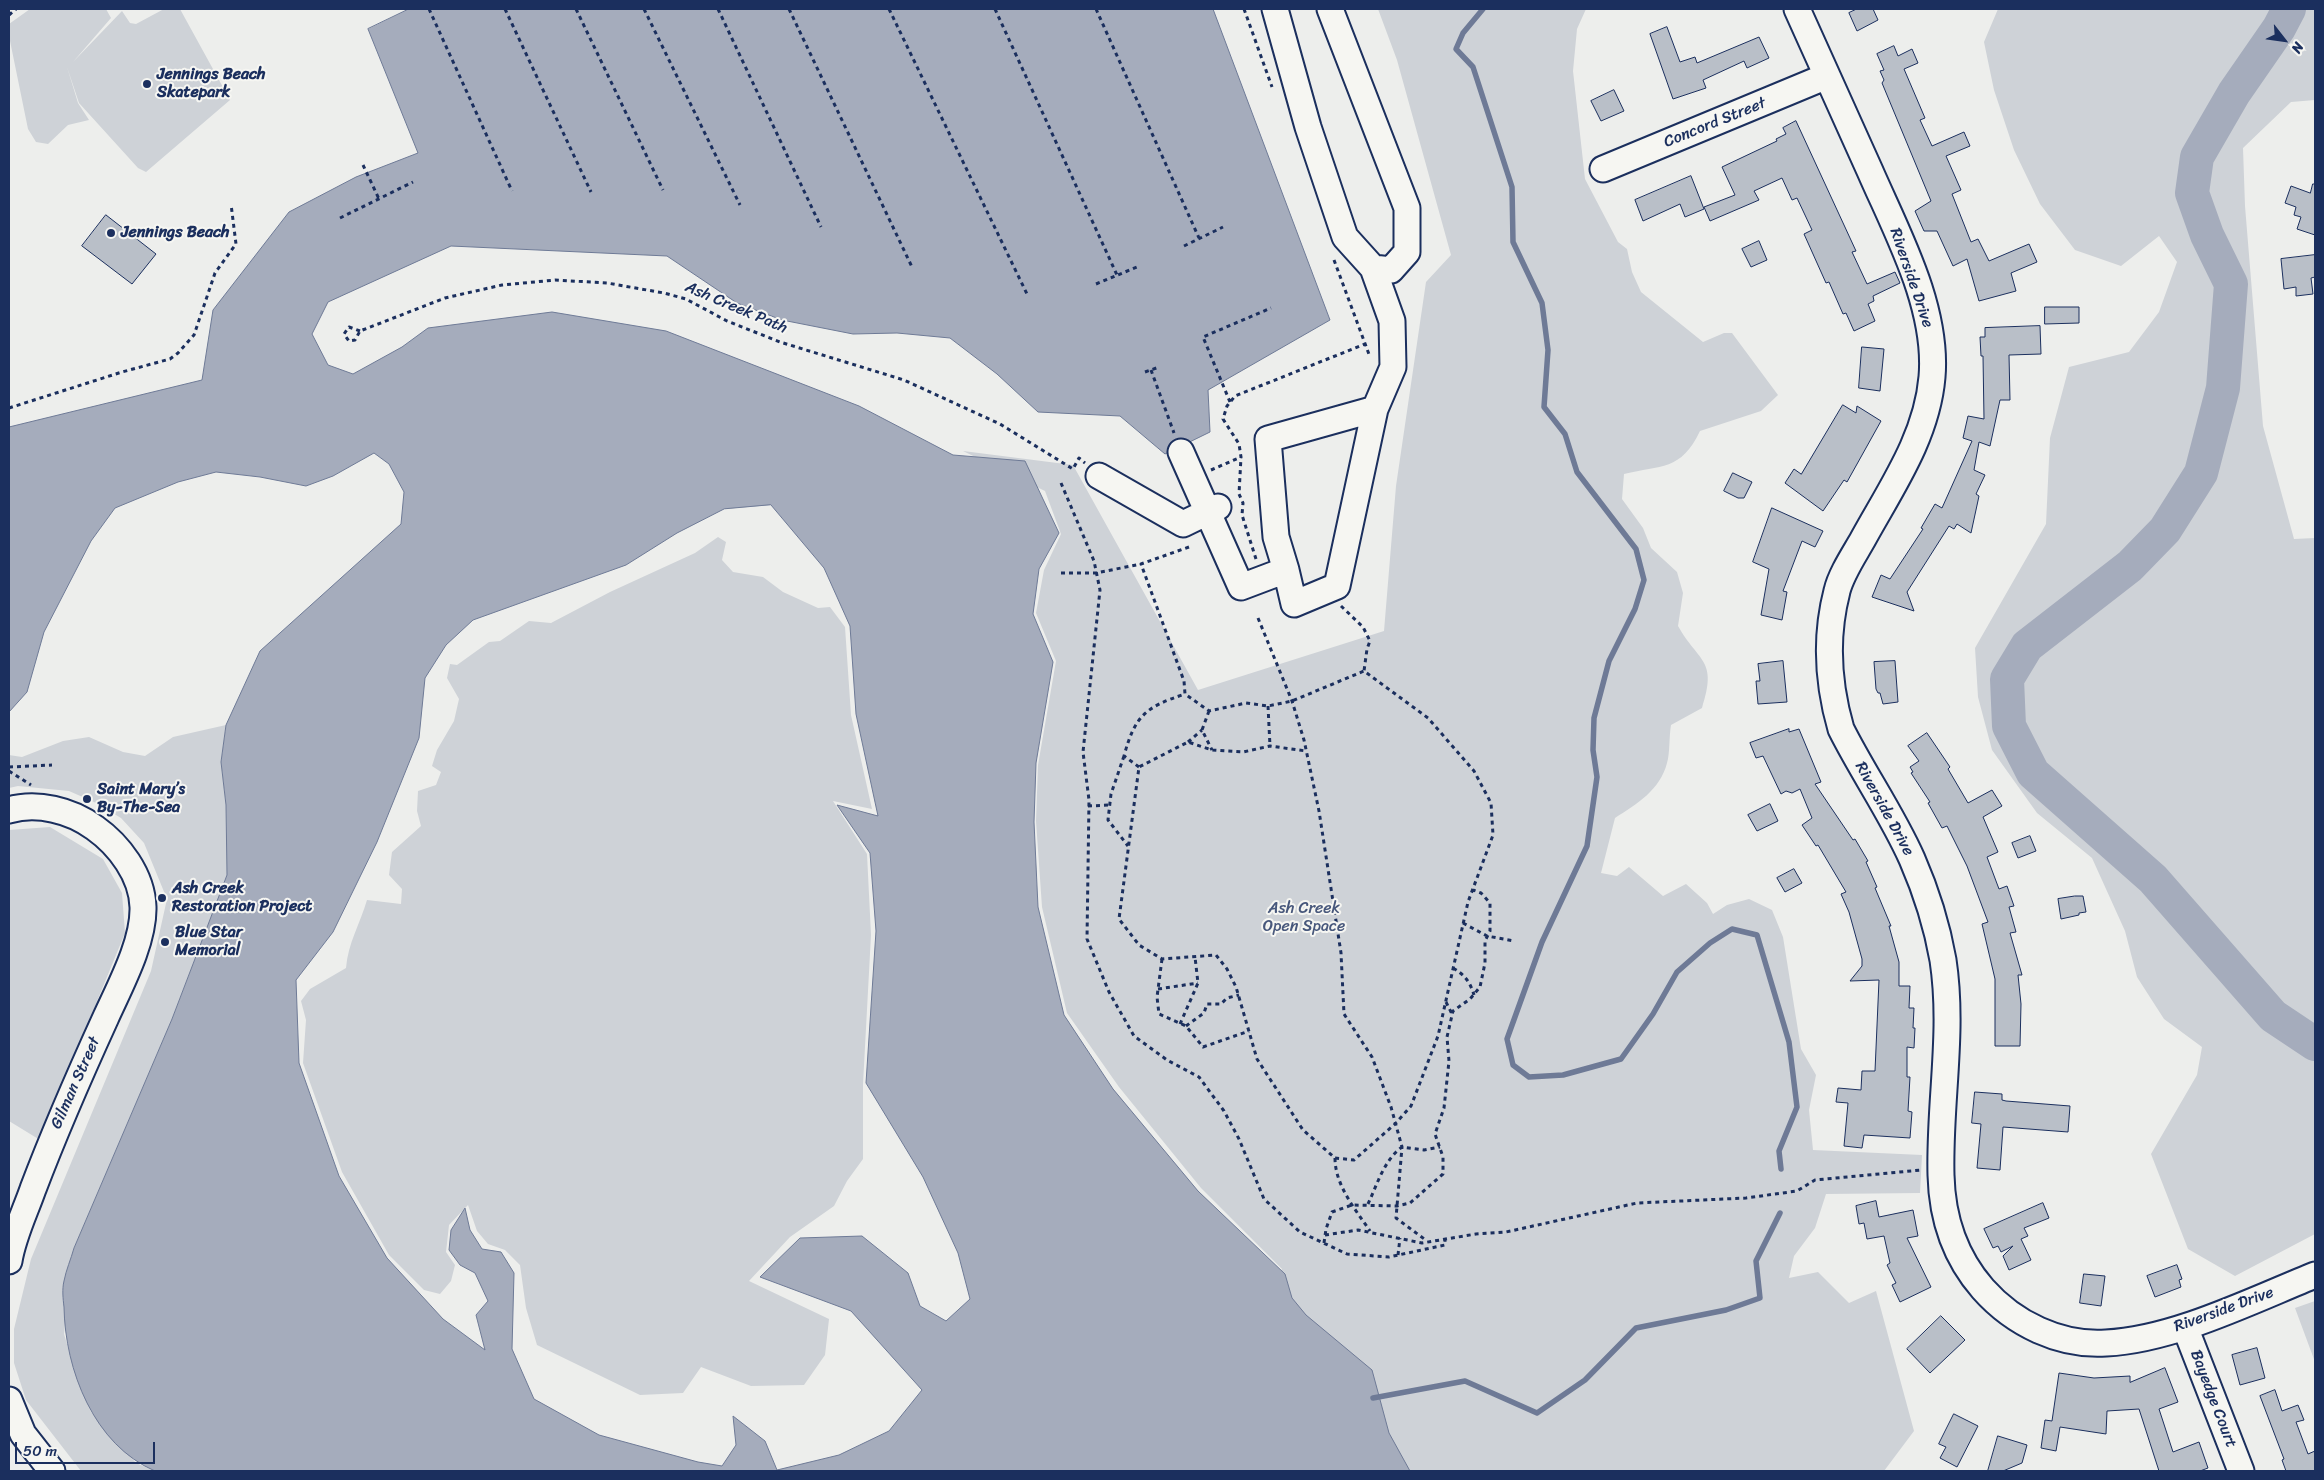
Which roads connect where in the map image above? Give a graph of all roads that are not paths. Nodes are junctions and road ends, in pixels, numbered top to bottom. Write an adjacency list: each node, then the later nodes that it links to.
1 (1275, 9): 6 (street)
2 (1330, 9): 6 (street)
3 (1797, 9): 4 (street, Riverside Drive)
4 (1827, 76): 5 (street, Concord Street); 15 (street, Riverside Drive)
5 (1603, 169)
6 (1373, 268): 7 (street)
7 (1375, 410): 11 (street); 11 (street)
8 (1181, 452): 10 (street)
9 (1099, 476): 10 (street)
10 (1213, 510): 11 (street)
11 (1286, 570)
12 (9, 810): 13 (street, Gilman Street)
13 (9, 1260)
14 (2315, 1275): 15 (street, Riverside Drive)
15 (2184, 1327): 18 (street, Bayedge Court)
16 (9, 1400): 17 (street)
17 (52, 1471)
18 (2241, 1471)

